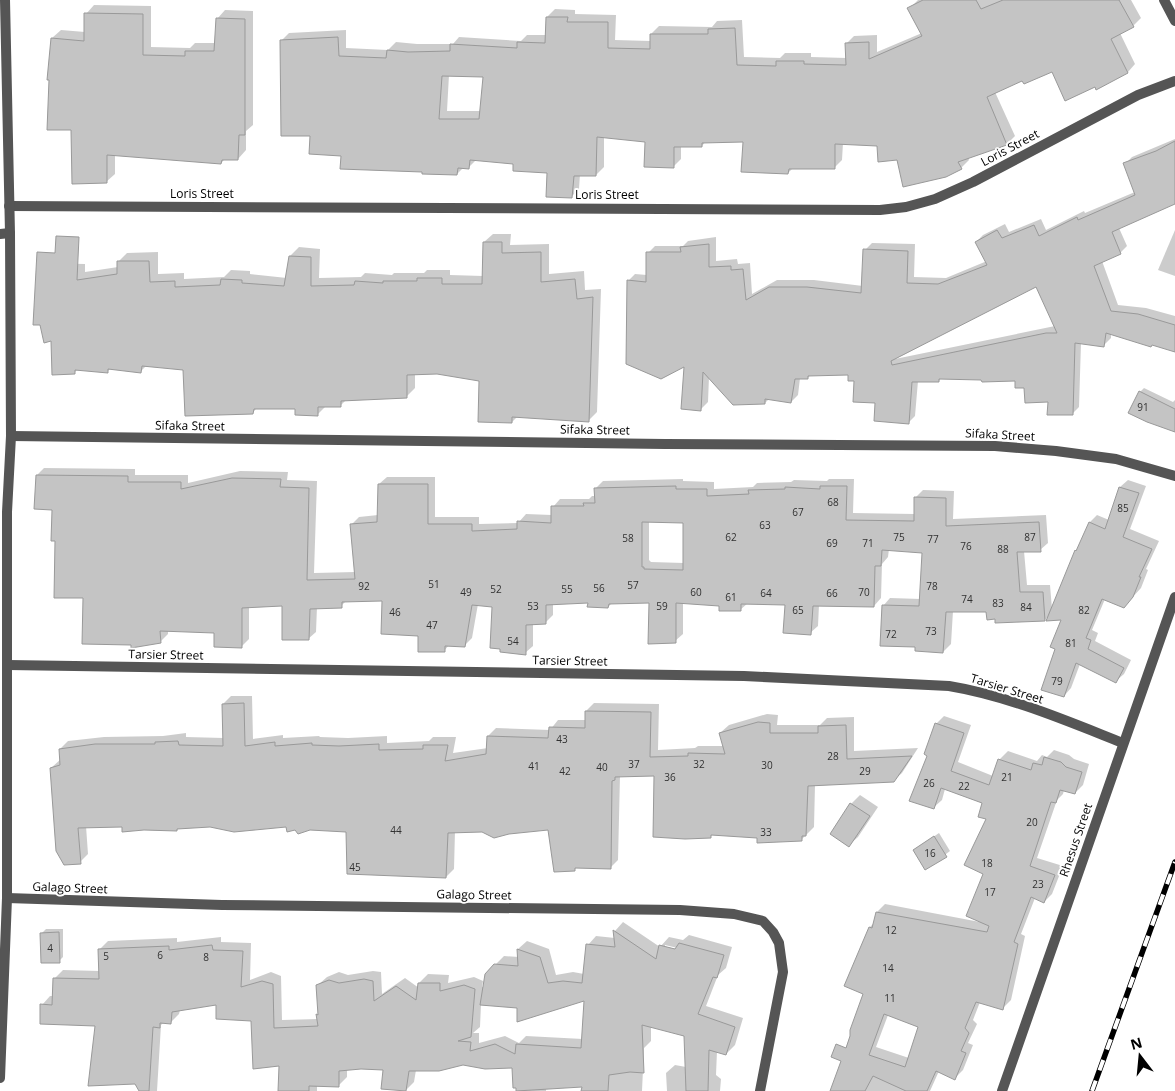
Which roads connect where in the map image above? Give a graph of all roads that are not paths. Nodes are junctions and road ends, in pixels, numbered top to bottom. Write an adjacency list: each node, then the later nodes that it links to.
1 (6, 0): 5 (street)
2 (1164, 0): 3 (street)
3 (1175, 21)
4 (1175, 81): 5 (street, Loris Street)
5 (9, 206): 6 (street)
6 (5, 234): 7 (street)
7 (11, 436): 8 (street, Sifaka Street); 10 (street)
8 (1175, 476)
9 (1175, 597): 11 (street, Rhesus Street)
10 (8, 664): 11 (street, Tarsier Street); 12 (street)
11 (1123, 743): 15 (street, Rhesus Street)
12 (7, 898): 13 (street); 14 (street, Galago Street)
13 (0, 1078)
14 (760, 1091)
15 (1002, 1091)

